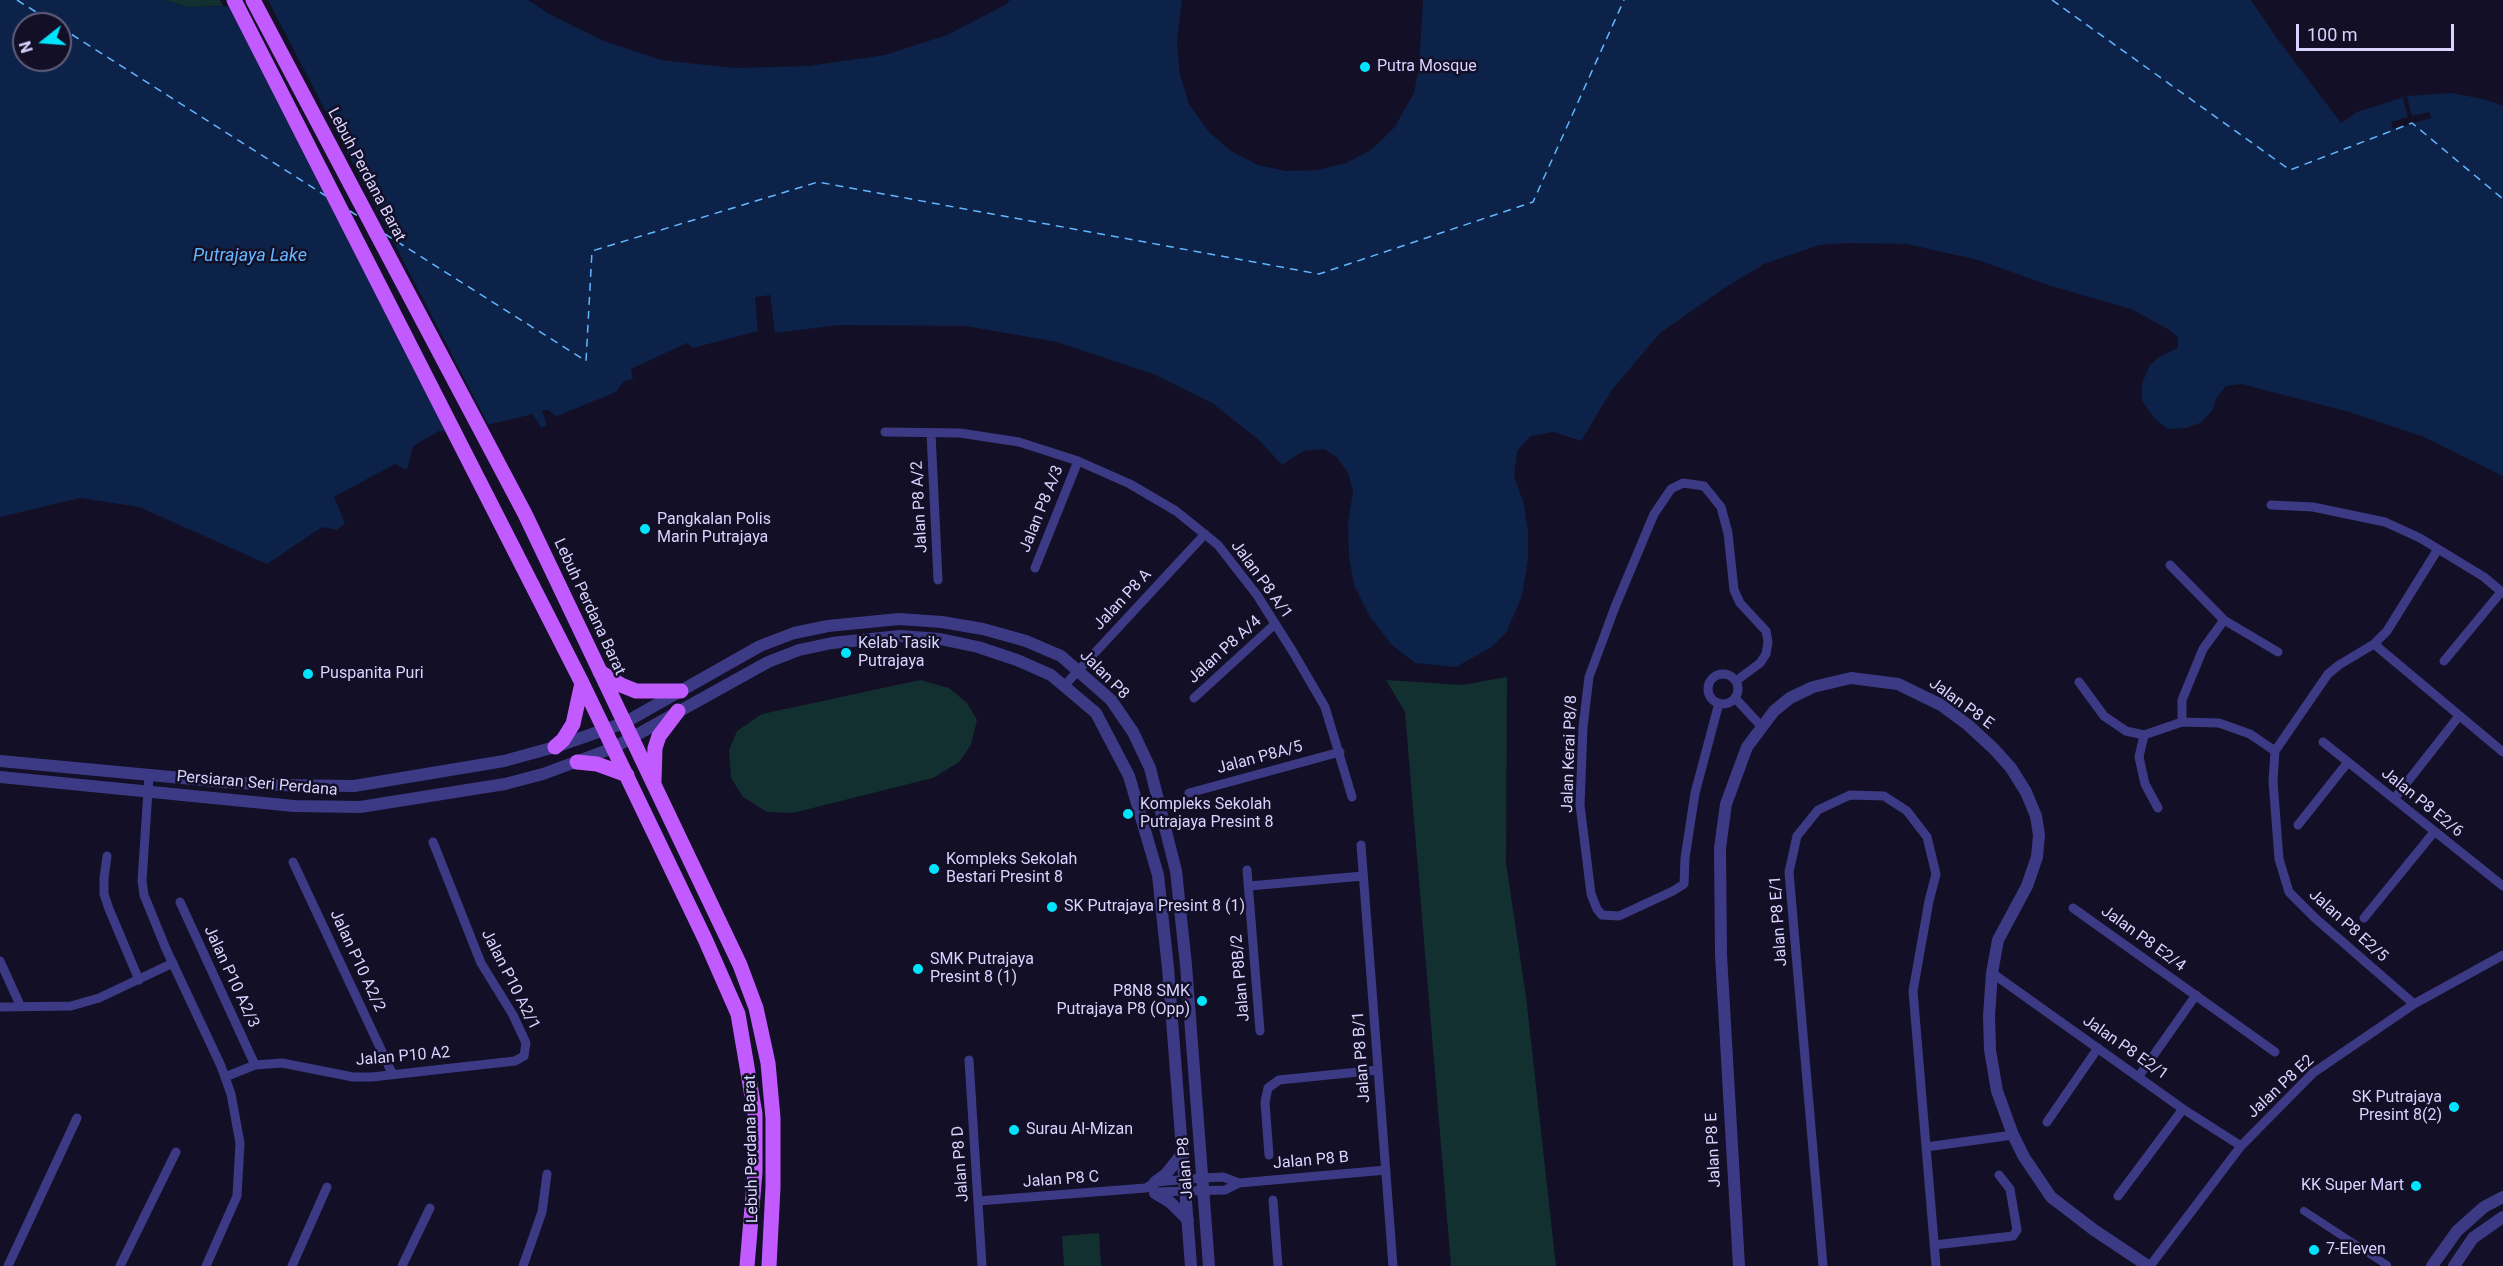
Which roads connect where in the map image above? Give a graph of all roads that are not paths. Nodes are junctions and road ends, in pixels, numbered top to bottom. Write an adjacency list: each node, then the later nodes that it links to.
1 (234, 0): 22 (main road, Lebuh Perdana Barat)
2 (253, 0): 19 (main road, Lebuh Perdana Barat)
3 (885, 432): 4 (street, Jalan P8 A/1)
4 (931, 433): 5 (street, Jalan P8 A/1); 11 (street, Jalan P8 A/2)
5 (1078, 461): 7 (street, Jalan P8 A/1); 10 (street, Jalan P8 A/3)
6 (2271, 505): 8 (street)
7 (1205, 534): 14 (street, Jalan P8 A/1); 18 (street, Jalan P8 A)
8 (2438, 549): 12 (street); 15 (street)
9 (2170, 565): 13 (street)
10 (1035, 568)
11 (938, 580)
12 (2502, 593): 17 (street)
13 (2224, 620): 16 (street); 30 (street)
14 (1275, 624): 25 (street, Jalan P8 A/4); 40 (street, Jalan P8 A/1)
15 (2374, 644): 29 (street); 39 (street)
16 (2278, 652)
17 (2444, 661)
18 (1078, 671): 23 (street, Jalan P8 A); 24 (street, Jalan P8); 98 (street, Jalan P8)
19 (600, 672): 24 (main road); 31 (main road, Lebuh Perdana Barat)
20 (1736, 681): 26 (street); 27 (street); 27 (street, Jalan Kerai P8/8)
21 (2079, 682): 34 (street)
22 (582, 683): 33 (main road, Lebuh Perdana Barat); 37 (main road)
23 (1064, 686): 28 (street, Jalan P8); 93 (street, Jalan P8)
24 (681, 691): 31 (street, Jalan P8)
25 (1194, 698)
26 (1735, 698): 27 (street); 32 (street)
27 (1719, 703)
28 (678, 711): 35 (street, Jalan P8); 48 (main road)
29 (2458, 716): 41 (street); 52 (street)
30 (2182, 722): 34 (street); 39 (street)
31 (624, 723): 33 (street, Jalan P8); 35 (main road, Lebuh Perdana Barat)
32 (1761, 726): 70 (street, Jalan P8 E); 125 (street, Jalan P8 E)
33 (604, 730): 37 (street, Persiaran Seri Perdana); 38 (main road, Lebuh Perdana Barat)
34 (2144, 735): 53 (street)
35 (632, 739): 38 (street, Jalan P8); 48 (main road, Lebuh Perdana Barat)
36 (2323, 742): 44 (street, Jalan P8 E2/6)
37 (555, 747): 46 (street, Persiaran Seri Perdana)
38 (613, 748): 43 (street, Persiaran Seri Perdana); 45 (main road, Lebuh Perdana Barat)
39 (2275, 751): 73 (street, Jalan P8 E2/5)
40 (1340, 752): 50 (street, Jalan P8A/5); 51 (street, Jalan P8 A/1)
41 (2503, 752)
42 (0, 761): 46 (street, Persiaran Seri Perdana)
43 (577, 762): 45 (main road); 49 (street, Persiaran Seri Perdana)
44 (2348, 762): 52 (street, Jalan P8 E2/6); 54 (street)
45 (627, 775): 118 (main road, Lebuh Perdana Barat)
46 (149, 776): 49 (street)
47 (0, 777): 49 (street, Persiaran Seri Perdana)
48 (654, 781): 119 (main road, Lebuh Perdana Barat)
49 (148, 792): 69 (street)
50 (1189, 793)
51 (1352, 797)
52 (2394, 799): 55 (street, Jalan P8 E2/6)
53 (2158, 808)
54 (2298, 825)
55 (2434, 832): 63 (street, Jalan P8 E2/6); 66 (street)
56 (433, 842): 80 (street, Jalan P10 A2/1)
57 (1361, 845): 61 (street, Jalan P8 B/1)
58 (107, 856): 71 (street)
59 (293, 862): 83 (street, Jalan P10 A2/2)
60 (1247, 870): 62 (street, Jalan P8B/2)
61 (1363, 876): 62 (street); 82 (street, Jalan P8 B/1)
62 (1249, 886): 76 (street, Jalan P8B/2)
63 (2503, 886)
64 (180, 902): 81 (street, Jalan P10 A2/3)
65 (2073, 908): 72 (street, Jalan P8 E2/4)
66 (2364, 918)
67 (2503, 955): 73 (street, Jalan P8 E2)
68 (0, 961): 75 (street)
69 (173, 963): 71 (street); 85 (street)
70 (1992, 973): 77 (street, Jalan P8 E2/1); 89 (street, Jalan P8 E)
71 (139, 980): 75 (street)
72 (2196, 995): 78 (street, Jalan P8 E2/4); 84 (street)
73 (2414, 1004): 90 (street, Jalan P8 E2)
74 (0, 1007): 75 (street)
75 (21, 1007)
76 (1260, 1031)
77 (2097, 1048): 84 (street, Jalan P8 E2/1); 88 (street)
78 (2275, 1052)
79 (969, 1060): 105 (street, Jalan P8 D)
80 (515, 1061): 83 (street, Jalan P10 A2)
81 (255, 1065): 83 (street, Jalan P10 A2); 85 (street, Jalan P10 A2)
82 (1378, 1070): 94 (street); 95 (street, Jalan P8 B/1)
83 (393, 1073)
84 (2139, 1076): 86 (street, Jalan P8 E2/1)
85 (225, 1077): 114 (street)
86 (2183, 1109): 90 (street, Jalan P8 E2/1); 102 (street)
87 (77, 1118): 112 (street)
88 (2047, 1122)
89 (2013, 1135): 91 (street); 128 (street, Jalan P8 E)
90 (2241, 1146): 128 (street, Jalan P8 E2)
91 (1926, 1147): 110 (street, Jalan P8 E/1); 126 (street, Jalan P8 E/1)
92 (176, 1152): 113 (street)
93 (1182, 1155): 99 (street, Jalan P8); 101 (street)
94 (1269, 1155)
95 (1386, 1170): 98 (street, Jalan P8 B); 124 (street, Jalan P8 B/1)
96 (548, 1174): 117 (street)
97 (2000, 1175): 110 (street)
98 (1204, 1185): 99 (street, Jalan P8 B); 122 (street, Jalan P8)
99 (1185, 1186): 101 (street, Jalan P8 C); 109 (street, Jalan P8)
100 (327, 1187): 115 (street)
101 (1152, 1188): 105 (street, Jalan P8 C); 109 (street)
102 (2118, 1196)
103 (2503, 1197): 129 (street)
104 (1273, 1200): 123 (street)
105 (978, 1201): 120 (street, Jalan P8 D)
106 (430, 1208): 116 (street)
107 (2304, 1210): 111 (street)
108 (2503, 1217): 130 (street)
109 (1188, 1220): 121 (street, Jalan P8)
110 (1934, 1245): 127 (street, Jalan P8 E/1)
111 (2387, 1265)
112 (8, 1266)
113 (120, 1266)
114 (206, 1266)
115 (292, 1266)
116 (402, 1266)
117 (523, 1266)
118 (747, 1266)
119 (769, 1266)
120 (982, 1266)
121 (1191, 1266)
122 (1209, 1266)
123 (1278, 1266)
124 (1393, 1266)
125 (1739, 1266)
126 (1823, 1266)
127 (1936, 1266)
128 (2149, 1266)
129 (2432, 1266)
130 (2454, 1266)

